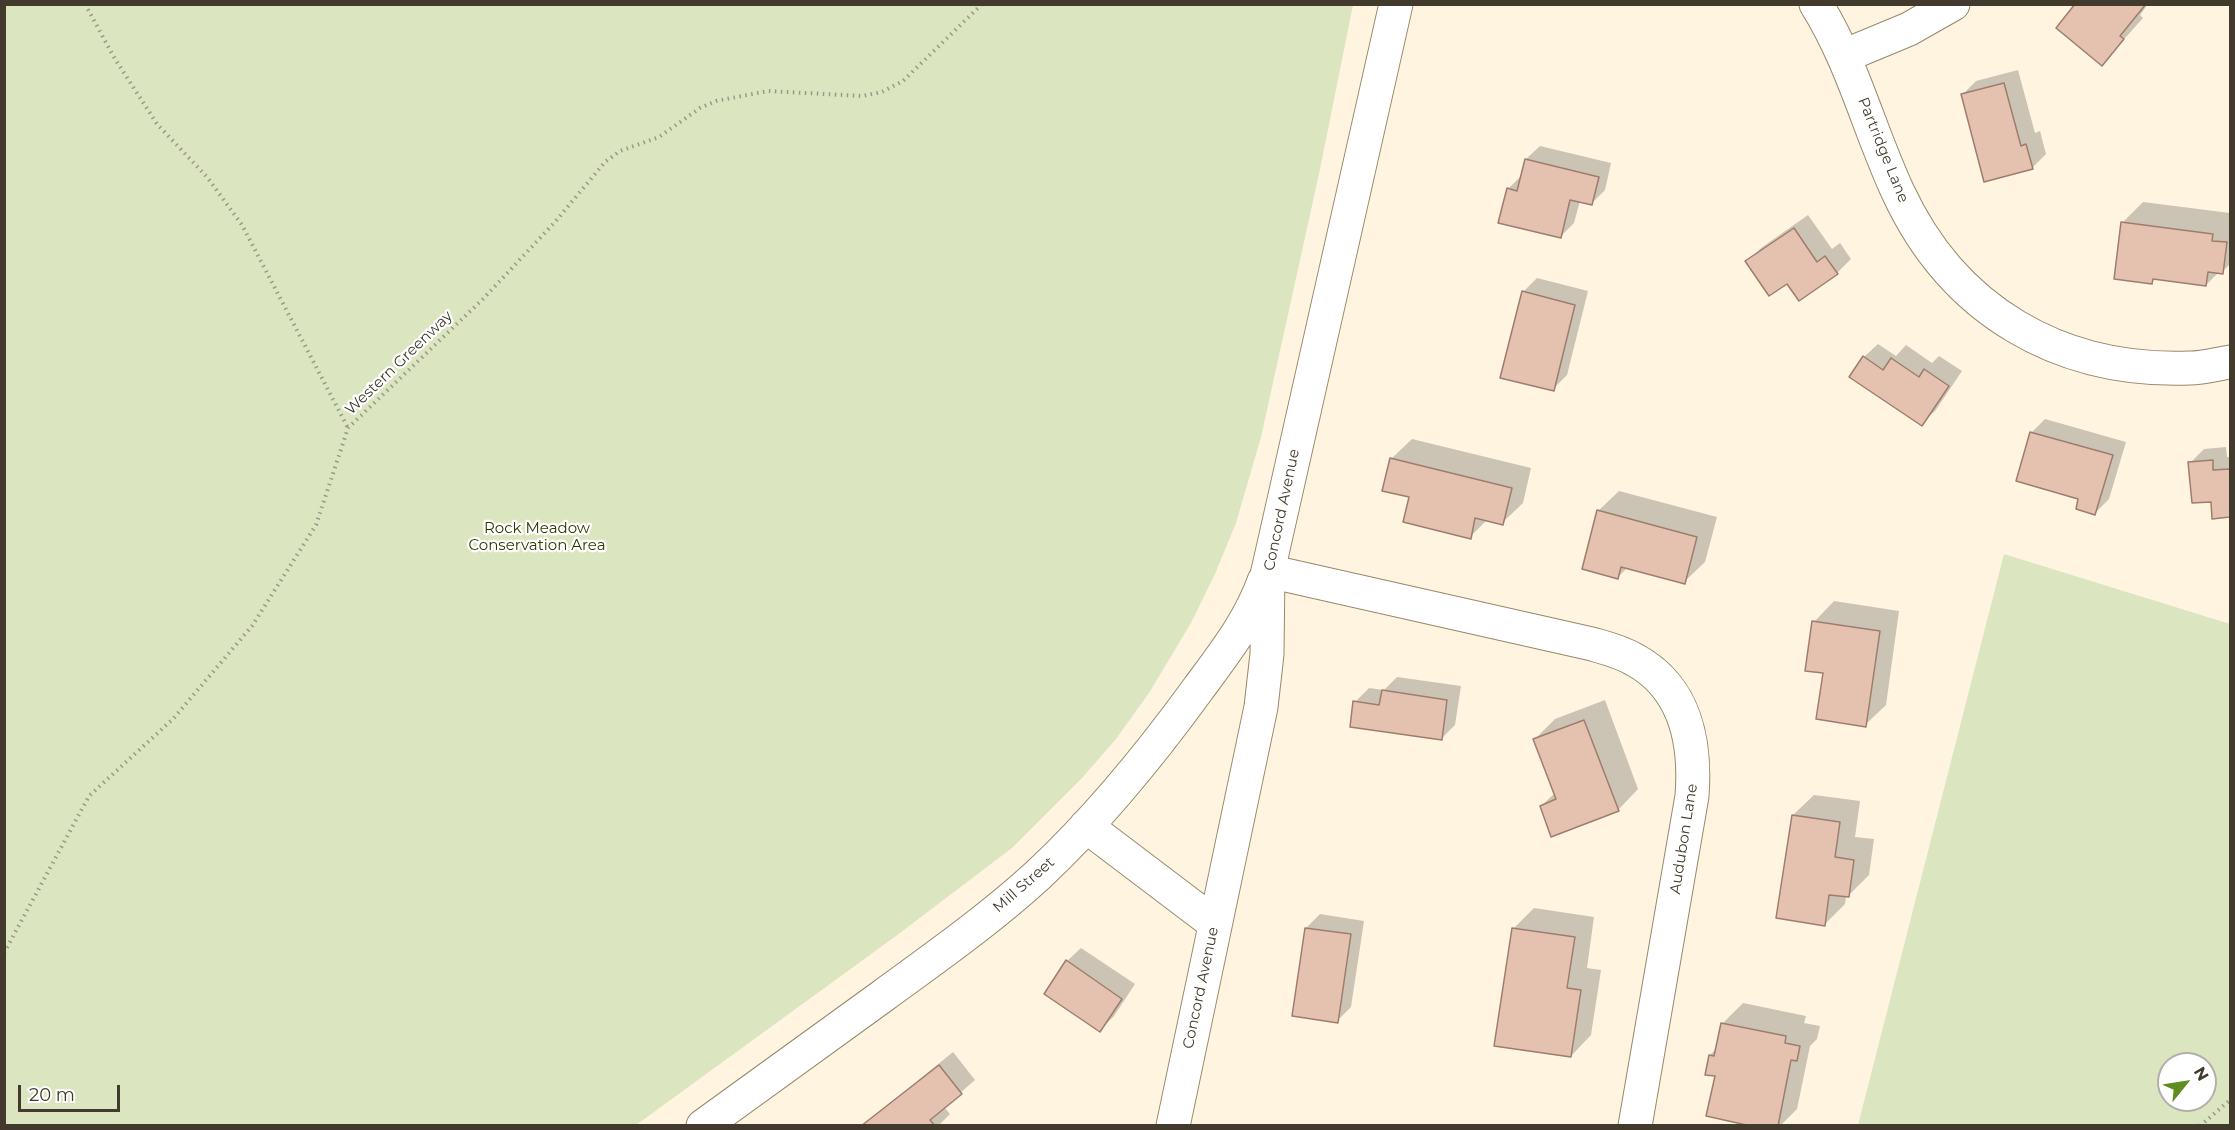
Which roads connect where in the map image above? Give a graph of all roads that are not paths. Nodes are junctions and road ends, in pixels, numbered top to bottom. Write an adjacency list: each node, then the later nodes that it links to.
1 (1396, 4): 6 (main road, Concord Avenue)
2 (1816, 4): 4 (main road, Partridge Lane)
3 (1953, 4): 4 (main road)
4 (1844, 56): 5 (main road, Partridge Lane)
5 (2230, 362)
6 (1268, 571): 7 (main road, Mill Street); 8 (main road, Concord Avenue); 11 (main road, Audubon Lane)
7 (1086, 826): 8 (main road); 9 (main road, Mill Street)
8 (1214, 923): 10 (main road, Concord Avenue)
9 (704, 1125)
10 (1173, 1125)
11 (1635, 1125)

